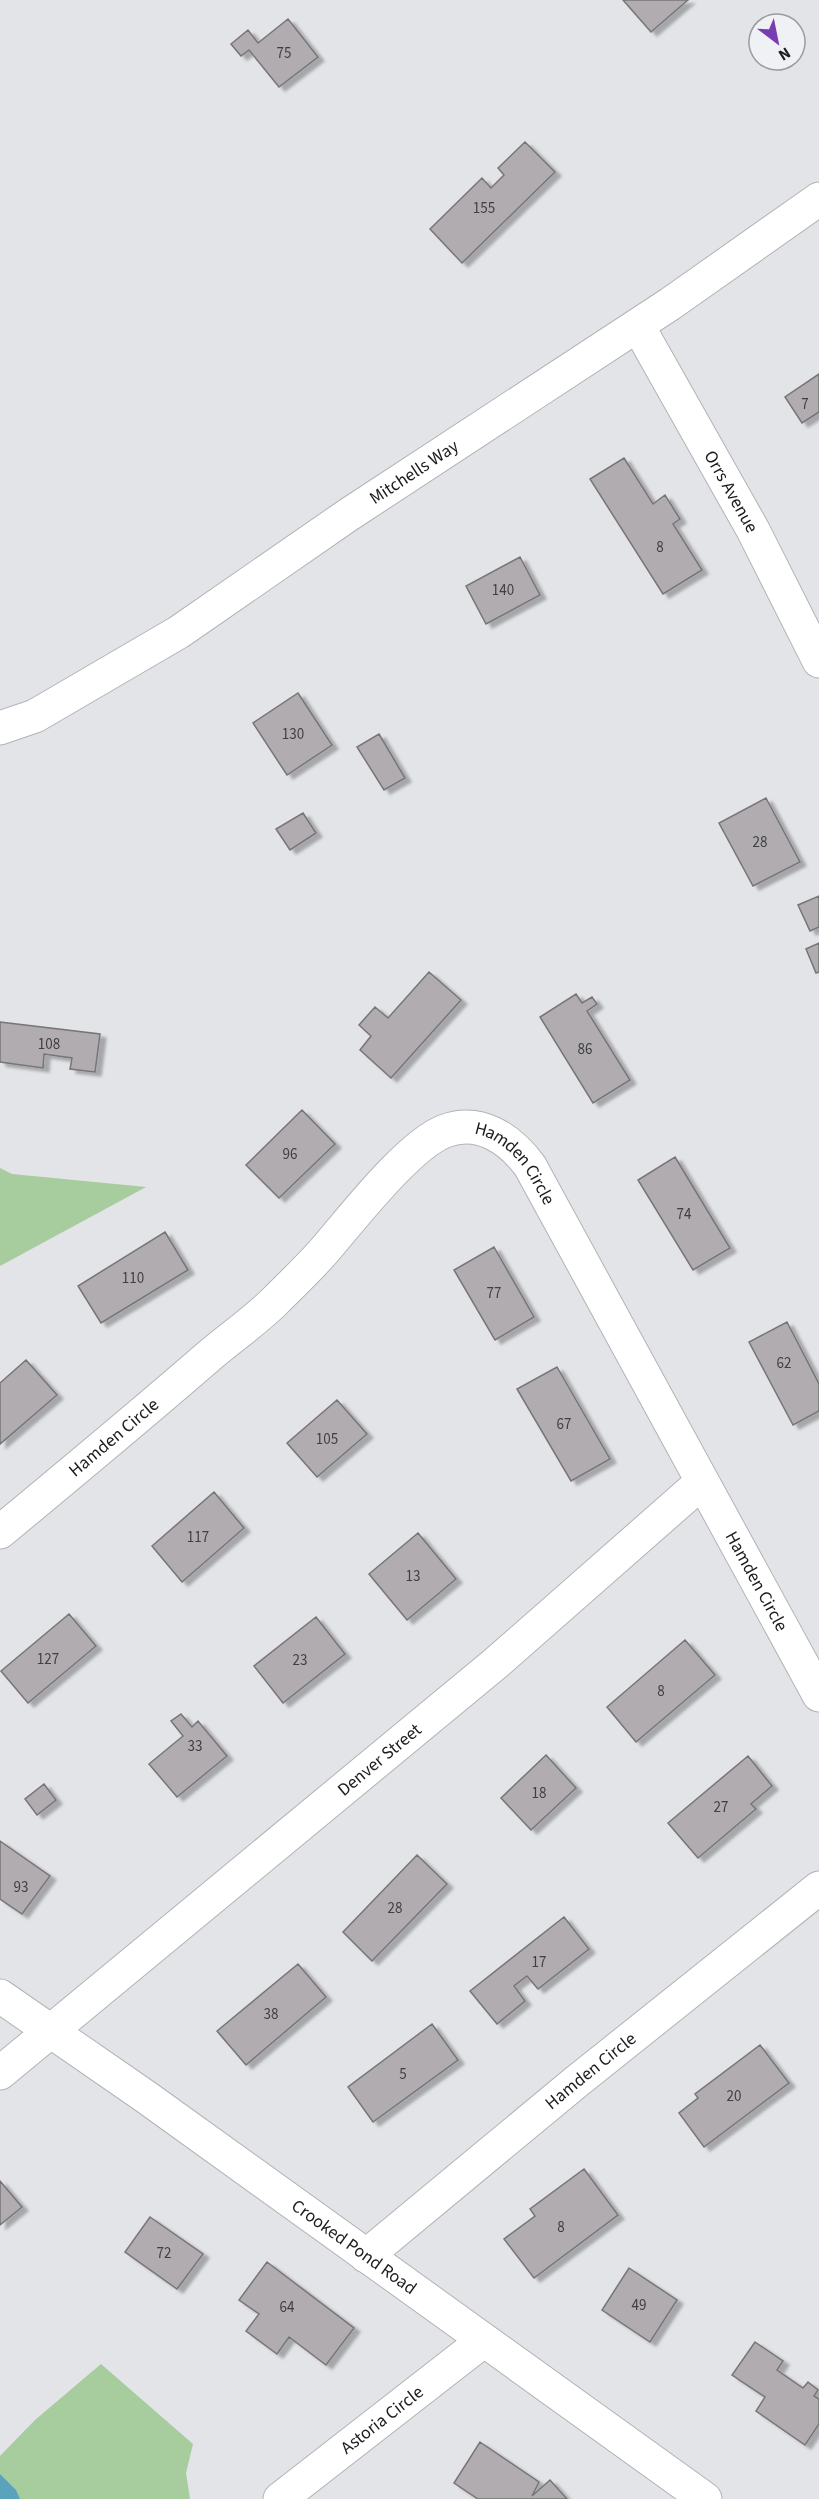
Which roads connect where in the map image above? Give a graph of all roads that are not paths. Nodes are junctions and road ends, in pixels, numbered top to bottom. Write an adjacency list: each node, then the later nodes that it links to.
1 (819, 199): 2 (street, Mitchells Way)
2 (638, 326): 3 (street, Orrs Avenue); 4 (street, Mitchells Way)
3 (819, 661)
4 (0, 729)
5 (702, 1482): 6 (street, Hamden Circle); 7 (street, Hamden Circle); 10 (street, Denver Street)
6 (0, 1532)
7 (819, 1695)
8 (819, 1888): 12 (street, Hamden Circle)
9 (0, 1996): 10 (street, Crooked Pond Road)
10 (51, 2031): 11 (street); 12 (street, Crooked Pond Road)
11 (0, 2073)
12 (366, 2256): 13 (street, Crooked Pond Road)
13 (483, 2341): 14 (street, Astoria Circle); 15 (street, Crooked Pond Road)
14 (280, 2499)
15 (705, 2499)

